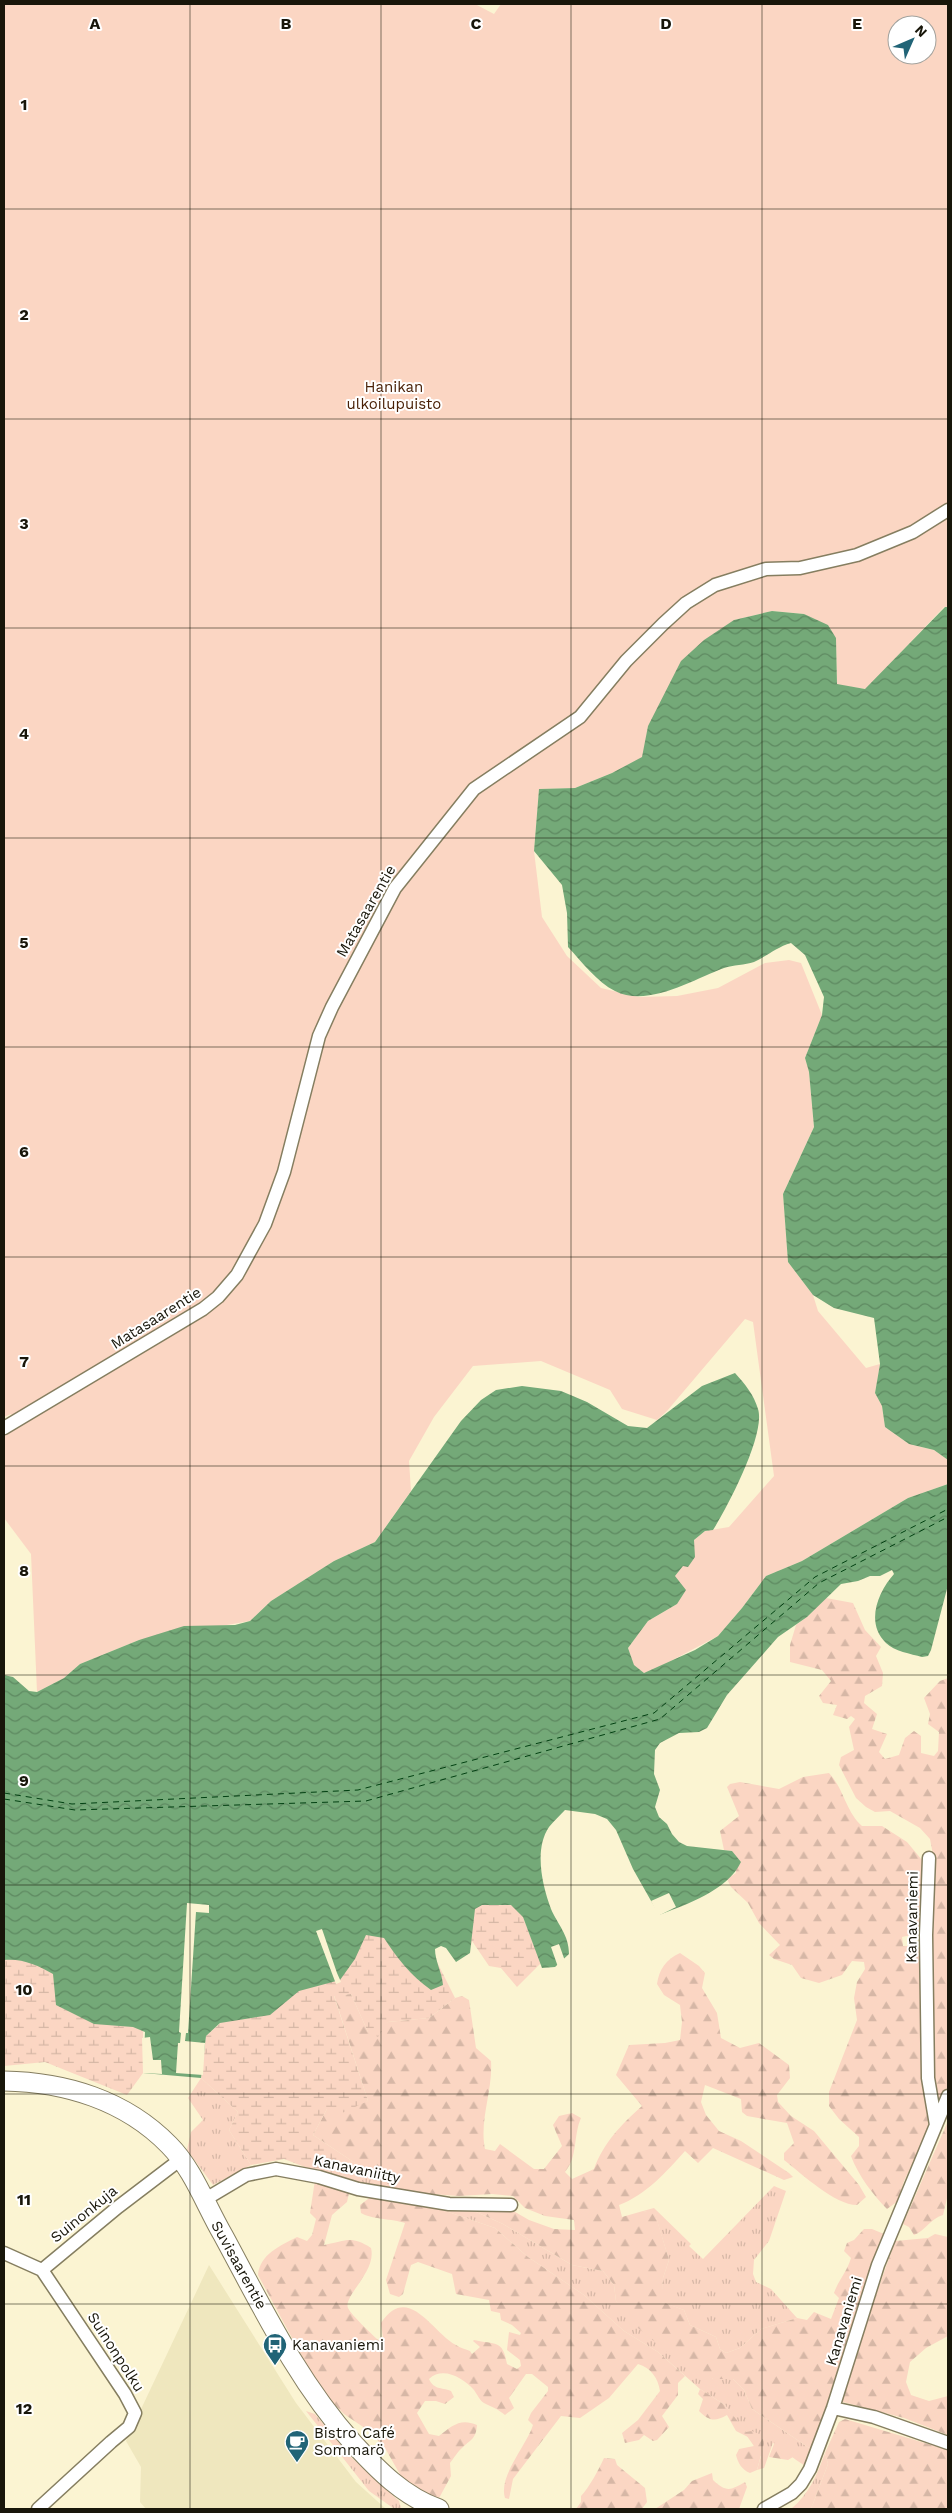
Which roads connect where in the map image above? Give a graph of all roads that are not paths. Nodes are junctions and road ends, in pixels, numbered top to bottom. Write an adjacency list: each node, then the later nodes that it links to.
1 (948, 510): 2 (street, Matasaarentie)
2 (4, 1428)
3 (929, 1858): 6 (street, Kanavaniemi)
4 (4, 2081): 7 (street, Suvisaarentie)
5 (948, 2096): 6 (street, Kanavaniemi)
6 (936, 2126): 12 (street, Kanavaniemi)
7 (181, 2159): 8 (street, Suvisaarentie); 11 (street, Suinonkuja)
8 (204, 2200): 9 (street, Kanavaniitty); 14 (street, Suvisaarentie)
9 (511, 2205)
10 (4, 2253): 11 (street)
11 (42, 2270): 15 (street, Suinonpolku)
12 (833, 2408): 13 (street); 16 (street, Kanavaniemi)
13 (948, 2443)
14 (427, 2507)
15 (38, 2509)
16 (764, 2509)

